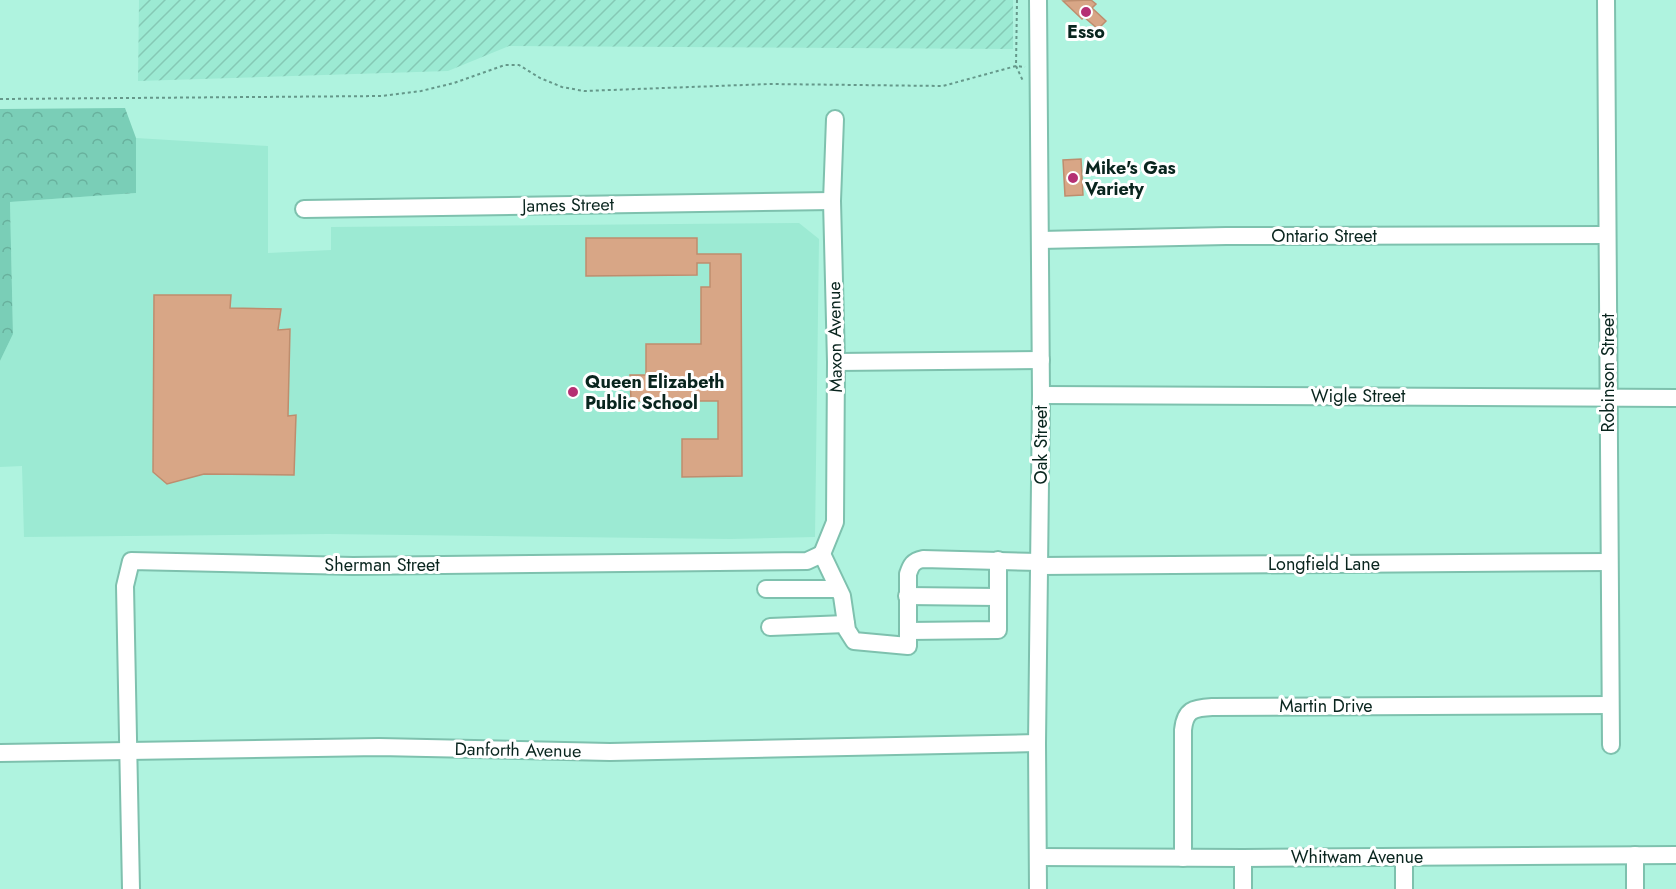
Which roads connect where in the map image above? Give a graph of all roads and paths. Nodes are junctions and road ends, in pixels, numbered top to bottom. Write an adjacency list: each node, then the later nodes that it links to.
1 (1017, 0): 4 (path)
2 (1038, 0): 5 (street, Oak Street)
3 (1606, 0): 10 (street, Robinson Street)
4 (1016, 66): 5 (path); 6 (path)
5 (1039, 68): 11 (street, Oak Street)
6 (0, 99)
7 (835, 118): 8 (street, Maxon Avenue)
8 (832, 201): 9 (street, James Street); 13 (street, Maxon Avenue)
9 (304, 209)
10 (1607, 235): 11 (street, Ontario Street); 15 (street, Robinson Street)
11 (1040, 240): 12 (street, Oak Street)
12 (1041, 360): 13 (street); 14 (street, Oak Street)
13 (836, 362): 17 (street, Maxon Avenue)
14 (1041, 395): 15 (street, Wigle Street); 20 (street, Oak Street)
15 (1608, 397): 16 (street, Wigle Street); 19 (street, Robinson Street)
16 (1676, 398)
17 (822, 554): 22 (street); 31 (street, Sherman Street)
18 (998, 560): 20 (street, Longfield Lane); 23 (street, Longfield Lane); 24 (street)
19 (1609, 562): 20 (street, Longfield Lane); 28 (street, Robinson Street)
20 (1040, 564): 29 (street, Oak Street)
21 (766, 589): 22 (street)
22 (838, 589): 25 (street)
23 (907, 596): 24 (street); 27 (street)
24 (997, 597): 27 (street)
25 (846, 624): 26 (street); 27 (street)
26 (770, 627)
27 (908, 631)
28 (1610, 705): 30 (street, Robinson Street); 37 (street, Martin Drive)
29 (1037, 743): 31 (street, Danforth Avenue); 35 (street, Oak Street)
30 (1611, 745)
31 (129, 751): 32 (street, Danforth Avenue); 39 (street)
32 (0, 753)
33 (1635, 855): 34 (street, Whitwam Avenue); 36 (street, Whitwam Avenue); 43 (street)
34 (1676, 855)
35 (1038, 857): 37 (street, Whitwam Avenue); 40 (street, Oak Street)
36 (1404, 857): 38 (street, Whitwam Avenue); 42 (street)
37 (1183, 858): 38 (street, Whitwam Avenue)
38 (1243, 858): 41 (street)
39 (131, 889)
40 (1038, 889)
41 (1243, 889)
42 (1404, 889)
43 (1635, 889)

